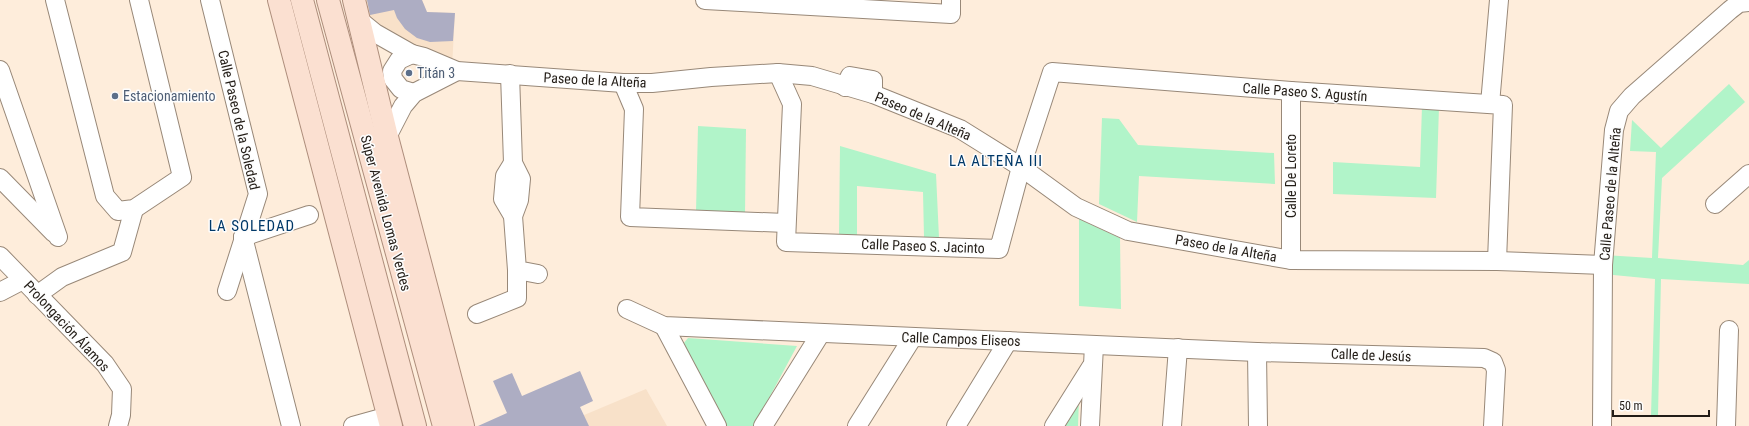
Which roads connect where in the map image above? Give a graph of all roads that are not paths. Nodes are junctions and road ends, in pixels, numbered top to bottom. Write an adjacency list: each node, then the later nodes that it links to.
1 (55, 0): 30 (street)
2 (139, 0): 30 (street)
3 (210, 0): 33 (street, Calle Paseo de la Soledad)
4 (279, 0): 55 (main road)
5 (302, 0): 59 (main road, Súper Avenida Lomas Verdes)
6 (328, 0): 60 (main road, Súper Avenida Lomas Verdes)
7 (705, 0): 8 (street)
8 (951, 0)
9 (1499, 0): 23 (street)
10 (1749, 2): 37 (street, Calle Paseo de la Alteña)
11 (356, 10): 12 (street, Paseo de la Alteña); 25 (main road, Súper Avenida Lomas Verdes)
12 (412, 54): 14 (street, Paseo de la Alteña); 21 (street)
13 (0, 70): 28 (street)
14 (457, 71): 16 (street, Paseo de la Alteña); 21 (street)
15 (778, 73): 17 (street, Paseo de la Alteña); 19 (street, Paseo de la Alteña); 22 (street)
16 (510, 74): 18 (street, Paseo de la Alteña); 38 (street)
17 (812, 76): 22 (street); 26 (street, Paseo de la Alteña)
18 (623, 83): 19 (street, Paseo de la Alteña); 24 (street)
19 (652, 83): 24 (street)
20 (1291, 92): 23 (street, Calle Paseo S. Agustín); 26 (street, Calle Paseo S. Agustín); 35 (street, Calle De Loreto)
21 (414, 93): 25 (street)
22 (792, 104): 32 (street)
23 (1490, 104): 36 (street)
24 (634, 109): 32 (street)
25 (387, 137): 61 (main road, Súper Avenida Lomas Verdes)
26 (1021, 167): 32 (street, Calle Paseo S. Jacinto); 35 (street, Paseo de la Alteña)
27 (1749, 174): 29 (street)
28 (0, 178)
29 (1715, 204)
30 (134, 209): 43 (street)
31 (309, 215): 33 (street)
32 (786, 223)
33 (243, 236): 41 (street, Calle Paseo de la Soledad); 57 (street)
34 (0, 256): 40 (street, Prolongación Álamos)
35 (1291, 260): 36 (street, Paseo de la Alteña)
36 (1497, 261): 37 (street, Paseo de la Alteña)
37 (1603, 265): 71 (street, Calle Paseo de la Alteña)
38 (517, 270): 39 (street); 45 (street)
39 (538, 274)
40 (23, 280): 42 (street); 43 (street, Prolongación Álamos)
41 (227, 291)
42 (0, 292)
43 (37, 295): 56 (street, Prolongación Álamos)
44 (627, 308): 46 (street, Calle Campos Eliseos)
45 (477, 314)
46 (664, 326): 48 (street, Calle Campos Eliseos); 62 (street)
47 (1729, 330): 72 (street)
48 (821, 333): 49 (street, Calle Campos Eliseos); 63 (street)
49 (913, 337): 50 (street, Calle Campos Eliseos); 64 (street)
50 (1008, 341): 51 (street, Calle Campos Eliseos); 65 (street)
51 (1094, 345): 52 (street, Calle Campos Eliseos); 54 (street)
52 (1178, 348): 53 (street, Calle Campos Eliseos); 68 (street)
53 (1257, 352): 69 (street); 70 (street, Calle de Jesús)
54 (1092, 366): 66 (street); 67 (street)
55 (390, 421): 58 (street)
56 (118, 426)
57 (291, 426)
58 (353, 426)
59 (415, 426)
60 (444, 426)
61 (463, 426)
62 (717, 426)
63 (763, 426)
64 (857, 426)
65 (956, 426)
66 (1054, 426)
67 (1090, 426)
68 (1172, 426)
69 (1258, 426)
70 (1493, 426)
71 (1602, 426)
72 (1726, 426)

